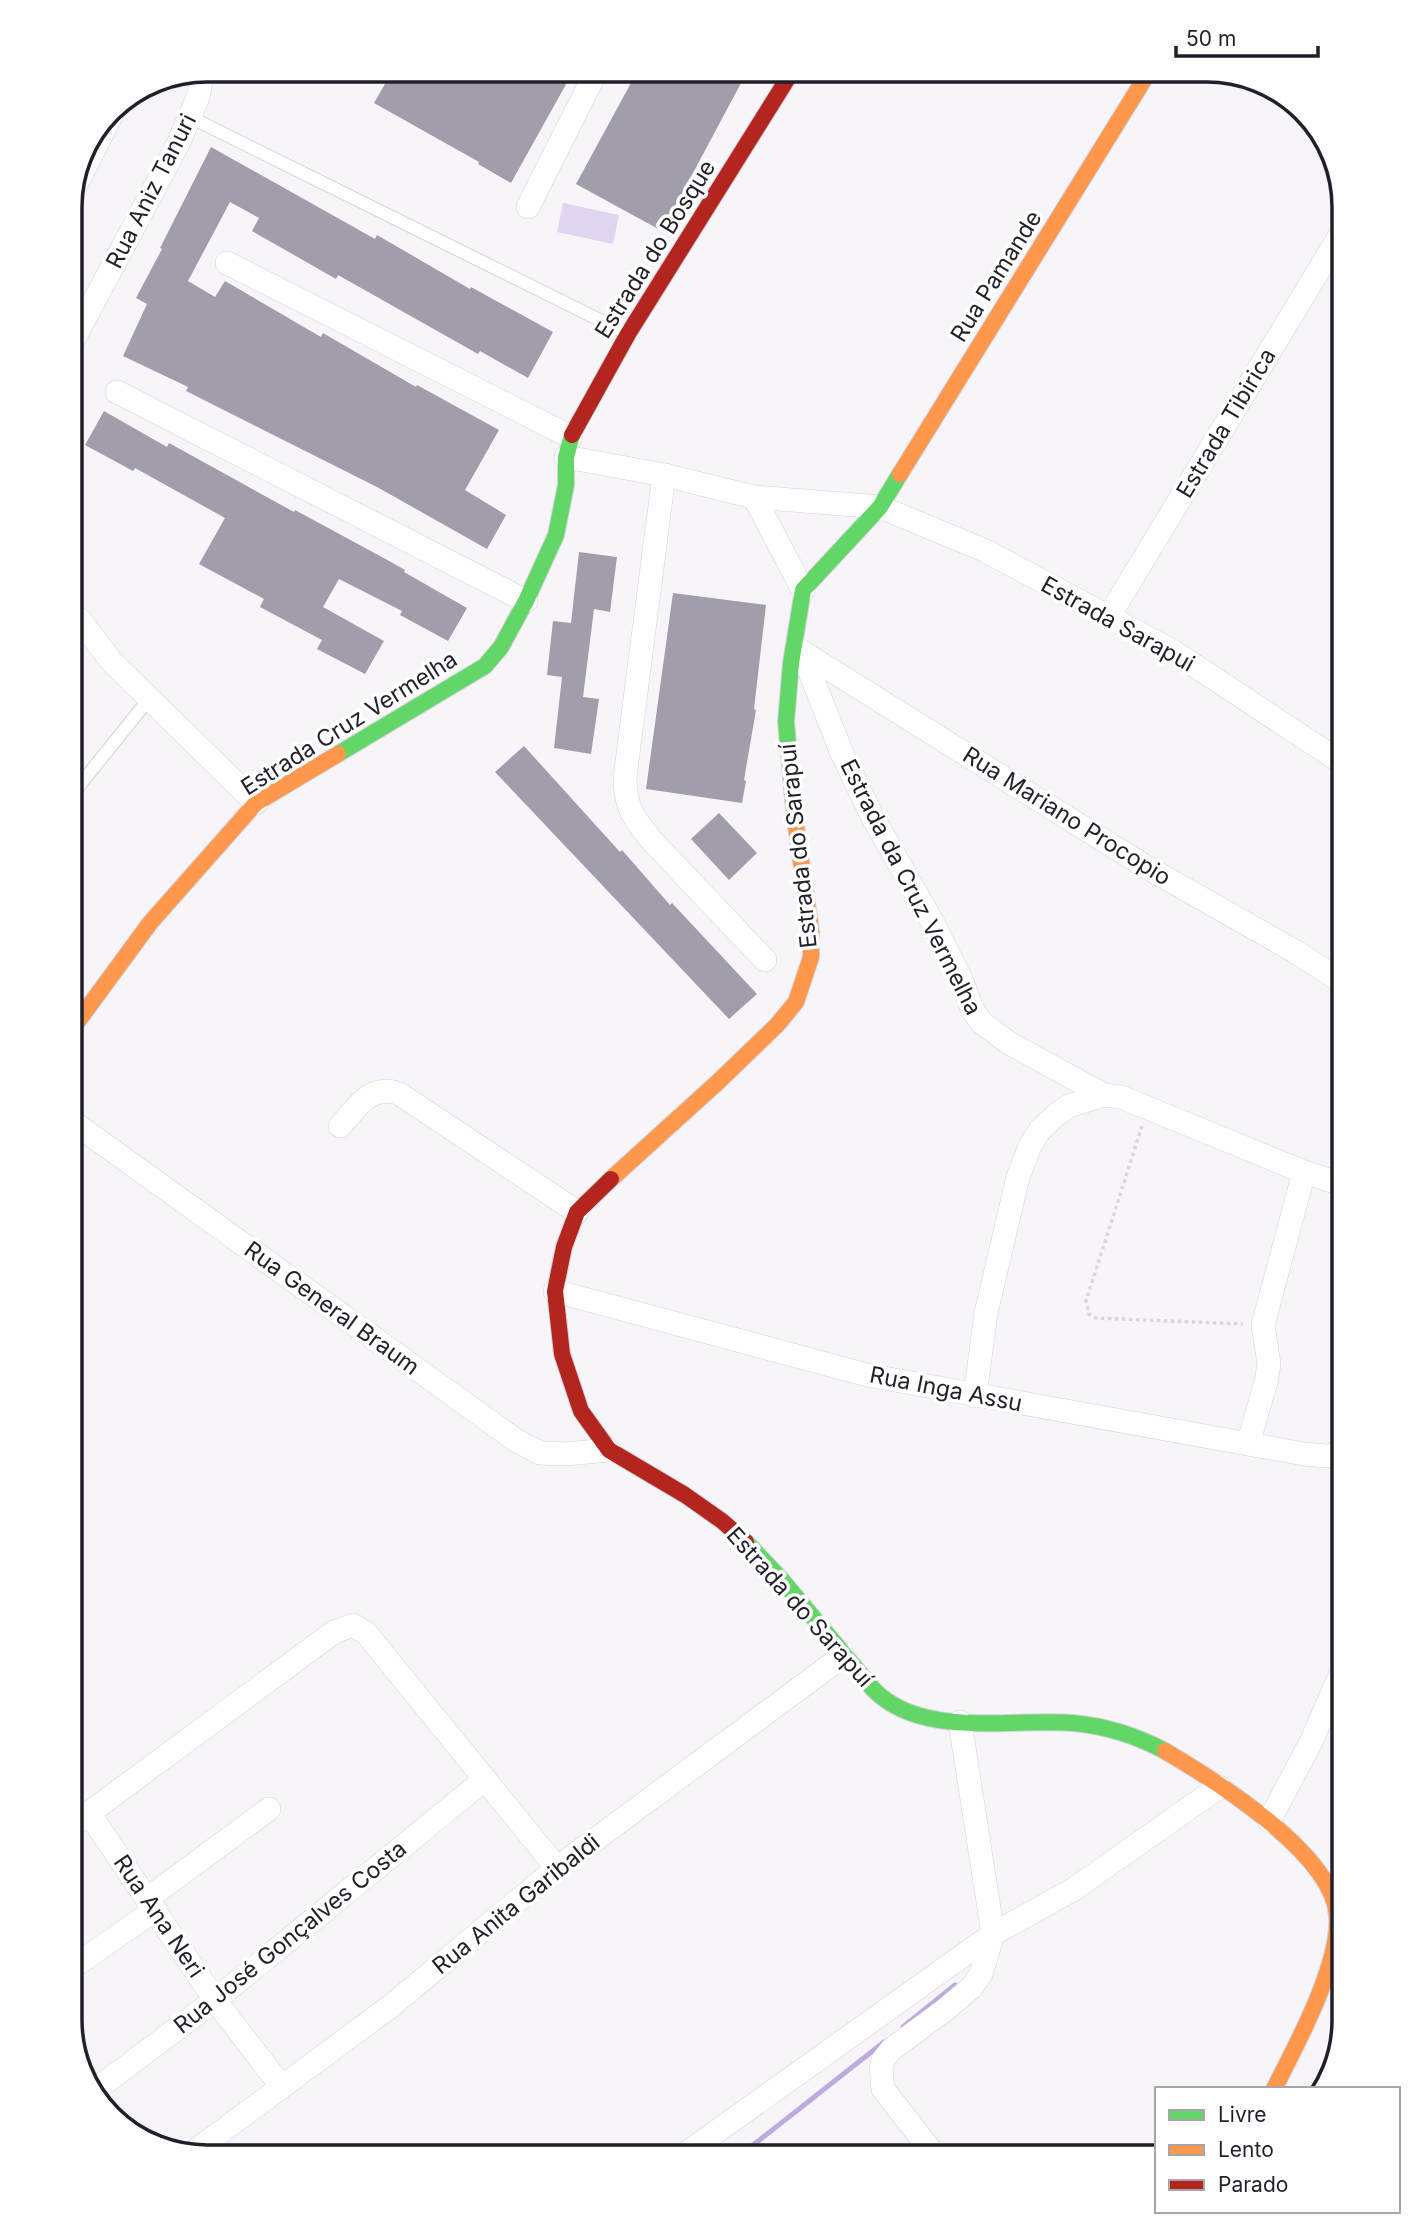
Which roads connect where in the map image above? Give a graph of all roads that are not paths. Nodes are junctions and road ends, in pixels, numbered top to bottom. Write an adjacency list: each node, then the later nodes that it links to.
1 (201, 82): 5 (street, Rua Aniz Tanuri)
2 (591, 82): 6 (street)
3 (785, 83): 10 (street, Estrada do Bosque)
4 (1142, 83): 15 (street, Rua Pamande)
5 (191, 117): 9 (street, Rua Aniz Tanuri); 10 (lane)
6 (528, 207)
7 (1332, 249): 18 (street, Estrada Tibirica)
8 (227, 263): 12 (street)
9 (83, 322)
10 (628, 334): 12 (street, Estrada do Bosque)
11 (117, 391): 17 (street)
12 (568, 447): 13 (street); 17 (street, Estrada Cruz Vermelha)
13 (664, 475): 14 (street); 25 (street)
14 (754, 496): 15 (street); 16 (street)
15 (880, 507): 16 (street); 18 (street, Estrada Sarapui)
16 (803, 590): 20 (street, Estrada do Sarapuí)
17 (526, 601): 24 (street, Estrada Cruz Vermelha)
18 (1109, 616): 22 (street, Estrada Sarapui)
19 (83, 624): 21 (street)
20 (798, 649): 26 (street, Rua Mariano Procopio); 28 (street, Estrada da Cruz Vermelha); 33 (street, Estrada do Sarapuí)
21 (149, 699): 23 (lane); 24 (street)
22 (1332, 756)
23 (83, 781)
24 (256, 803): 27 (street, Estrada Cruz Vermelha)
25 (765, 960)
26 (1332, 975)
27 (83, 1015)
28 (1104, 1095): 31 (street, Estrada da Cruz Vermelha); 35 (street)
29 (340, 1126): 33 (street)
30 (82, 1129): 37 (street, Rua General Braum)
31 (1304, 1172): 32 (street, Estrada da Cruz Vermelha); 36 (street)
32 (1332, 1181)
33 (577, 1212): 34 (street, Estrada do Sarapuí)
34 (555, 1291): 35 (street, Rua Inga Assu); 37 (street, Estrada do Sarapuí)
35 (975, 1395): 36 (street, Rua Inga Assu)
36 (1248, 1444): 38 (street, Rua Inga Assu)
37 (609, 1450): 39 (street, Estrada do Sarapuí)
38 (1332, 1455)
39 (843, 1656): 41 (street, Estrada do Sarapuí); 48 (street, Rua Anita Garibaldi)
40 (1332, 1694): 47 (street)
41 (960, 1722): 43 (street, Estrada do Sarapuí); 51 (street)
42 (484, 1780): 45 (street); 48 (street); 54 (street, Rua José Gonçalves Costa)
43 (1219, 1787): 47 (street, Estrada do Sarapuí); 51 (street)
44 (269, 1808): 50 (street)
45 (89, 1812): 46 (street); 50 (street, Rua Ana Neri)
46 (82, 1817)
47 (1269, 1821): 49 (street, Estrada do Sarapuí)
48 (557, 1868): 56 (street, Rua Anita Garibaldi)
49 (1332, 1896)
50 (151, 1905): 53 (street); 54 (street, Rua Ana Neri)
51 (993, 1934): 59 (street); 60 (street)
52 (1332, 1954): 57 (street, Estrada do Sarapuí)
53 (82, 1959)
54 (215, 2000): 55 (street, Rua José Gonçalves Costa); 56 (street, Rua Ana Neri)
55 (101, 2086)
56 (281, 2086): 58 (street, Rua Anita Garibaldi)
57 (1275, 2087)
58 (204, 2144)
59 (698, 2144)
60 (927, 2145)

